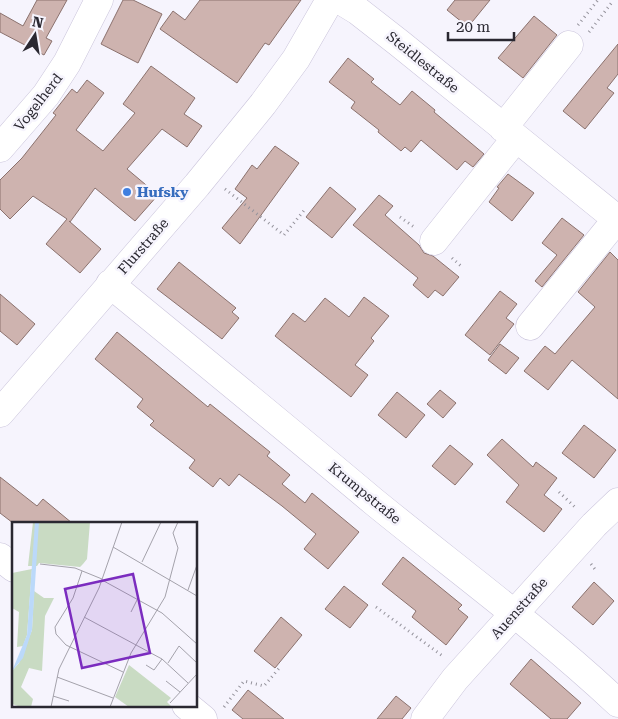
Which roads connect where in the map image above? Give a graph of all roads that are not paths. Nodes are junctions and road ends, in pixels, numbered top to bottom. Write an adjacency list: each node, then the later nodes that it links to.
1 (99, 0): 6 (street, Vogelherd)
2 (330, 0): 9 (street, Flurstraße)
3 (340, 0): 5 (street, Steidlestraße)
4 (569, 45): 5 (street)
5 (510, 133): 7 (street, Steidlestraße); 8 (street)
6 (0, 148)
7 (617, 220): 10 (street, Steidlestraße)
8 (434, 241)
9 (110, 284): 11 (street, Flurstraße); 15 (street, Krumpstraße)
10 (530, 326)
11 (0, 412)
12 (618, 502): 15 (street, Auenstraße)
13 (0, 557): 14 (street)
14 (12, 566)
15 (515, 613): 16 (street, Krumpstraße); 19 (street, Auenstraße)
16 (618, 703)
17 (189, 706): 18 (street)
18 (212, 715)
19 (425, 719)

